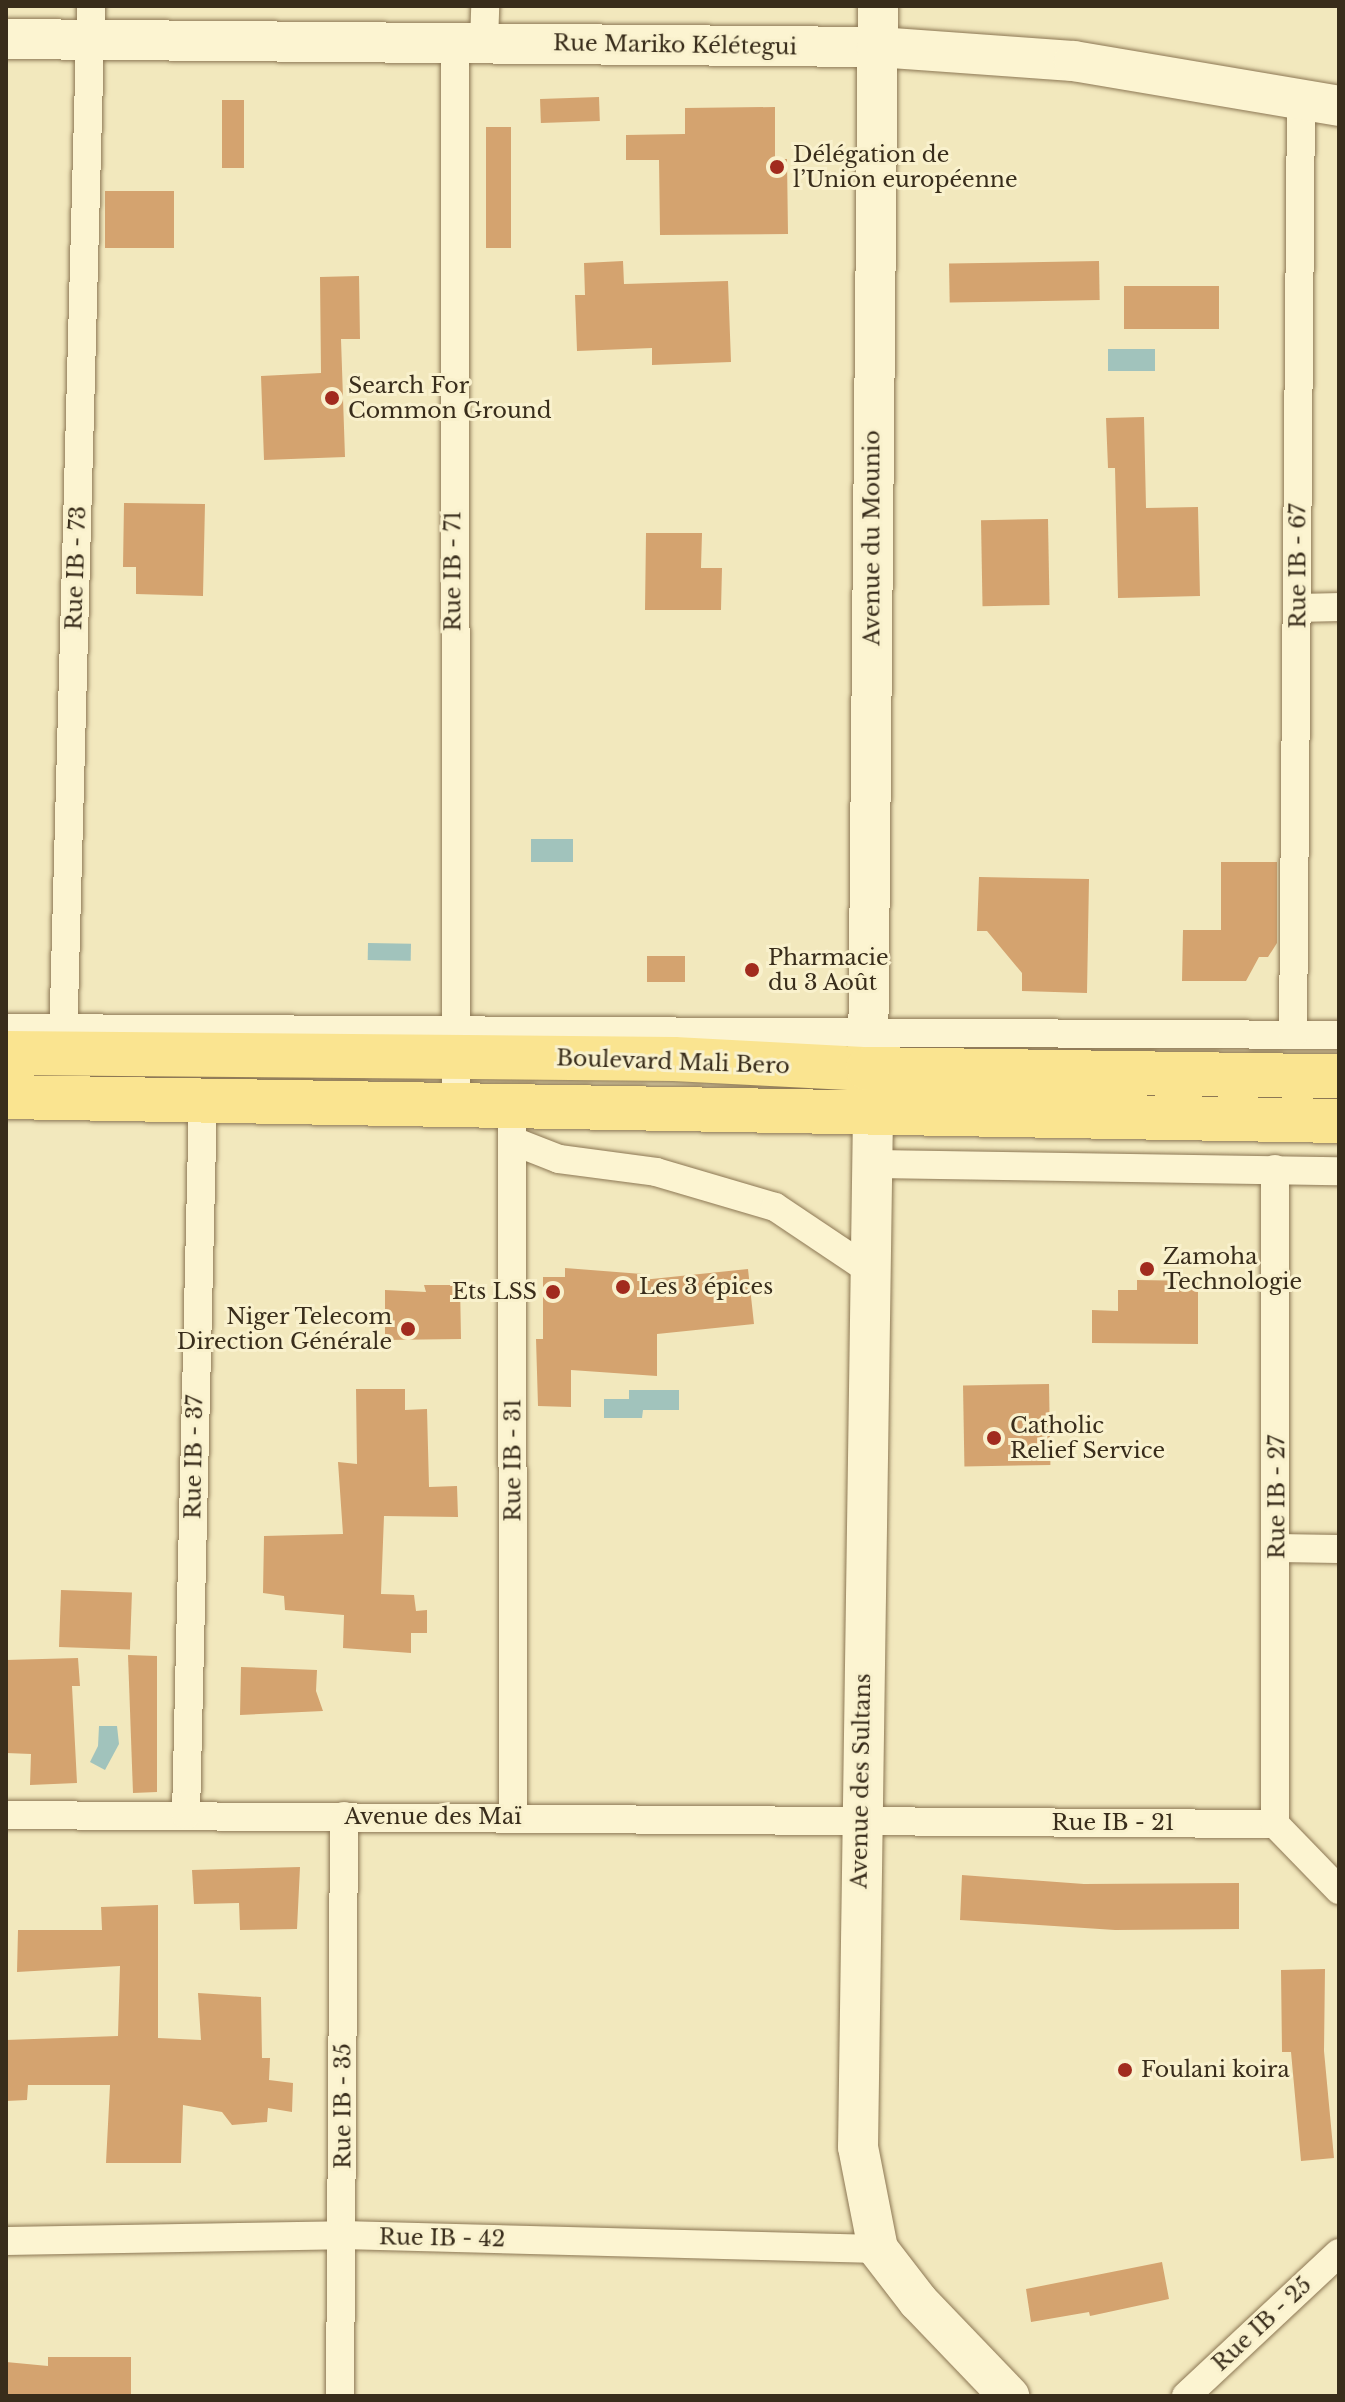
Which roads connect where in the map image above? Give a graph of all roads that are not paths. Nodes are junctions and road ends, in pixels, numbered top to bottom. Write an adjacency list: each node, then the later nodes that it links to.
1 (878, 6): 5 (street, Avenue du Mounio)
2 (90, 23): 3 (street, Rue Mariko Kélétegui); 4 (street, Rue Mariko Kélétegui); 13 (street, Rue IB - 73)
3 (475, 30): 5 (street, Rue Mariko Kélétegui); 14 (street, Rue IB - 71)
4 (6, 39)
5 (877, 47): 6 (street, Rue Mariko Kélétegui); 15 (street, Avenue du Mounio)
6 (1301, 96): 7 (street, Rue Mariko Kélétegui); 9 (street, Rue IB - 67)
7 (1339, 106)
8 (1339, 607): 9 (street)
9 (1299, 608): 11 (street, Rue IB - 67)
10 (6, 1028): 13 (street, Boulevard Mali Bero)
11 (1293, 1035): 12 (street, Boulevard Mali Bero); 15 (street, Boulevard Mali Bero)
12 (1339, 1035)
13 (63, 1041): 14 (main road, Boulevard Mali Bero); 16 (main road, Boulevard Mali Bero); 19 (street, Rue IB - 73)
14 (456, 1044): 15 (main road, Boulevard Mali Bero); 21 (street, Rue IB - 71)
15 (868, 1052): 17 (main road, Boulevard Mali Bero)
16 (6, 1053)
17 (1339, 1076)
18 (6, 1097): 19 (main road, Boulevard Mali Bero)
19 (63, 1097): 20 (main road, Boulevard Mali Bero)
20 (203, 1099): 21 (main road, Boulevard Mali Bero); 32 (street, Rue IB - 37)
21 (456, 1101): 24 (main road, Boulevard Mali Bero)
22 (873, 1113): 23 (main road, Boulevard Mali Bero); 24 (main road, Boulevard Mali Bero); 25 (street, Avenue des Sultans)
23 (1339, 1121)
24 (512, 1122): 28 (street); 34 (street, Rue IB - 31)
25 (874, 1164): 26 (street); 28 (street, Avenue des Sultans)
26 (1275, 1169): 27 (street); 29 (street, Rue IB - 27)
27 (1339, 1171)
28 (872, 1272): 35 (street, Avenue des Sultans)
29 (1277, 1548): 30 (street); 36 (street, Rue IB - 27)
30 (1339, 1549)
31 (6, 1815): 32 (street, Avenue des Maï)
32 (186, 1815): 33 (street, Avenue des Maï)
33 (344, 1816): 34 (street, Avenue des Maï); 38 (street, Rue IB - 35)
34 (513, 1818): 35 (street, Avenue des Maï)
35 (860, 1822): 36 (street, Rue IB - 21); 40 (street, Avenue des Sultans)
36 (1275, 1824): 37 (street)
37 (1339, 1890)
38 (342, 2235): 39 (street, Rue IB - 42); 40 (street, Rue IB - 42); 42 (street, Rue IB - 35)
39 (6, 2241)
40 (878, 2249): 43 (street, Avenue des Sultans)
41 (1339, 2253): 44 (street, Rue IB - 25)
42 (340, 2396)
43 (1009, 2396)
44 (1186, 2396)

